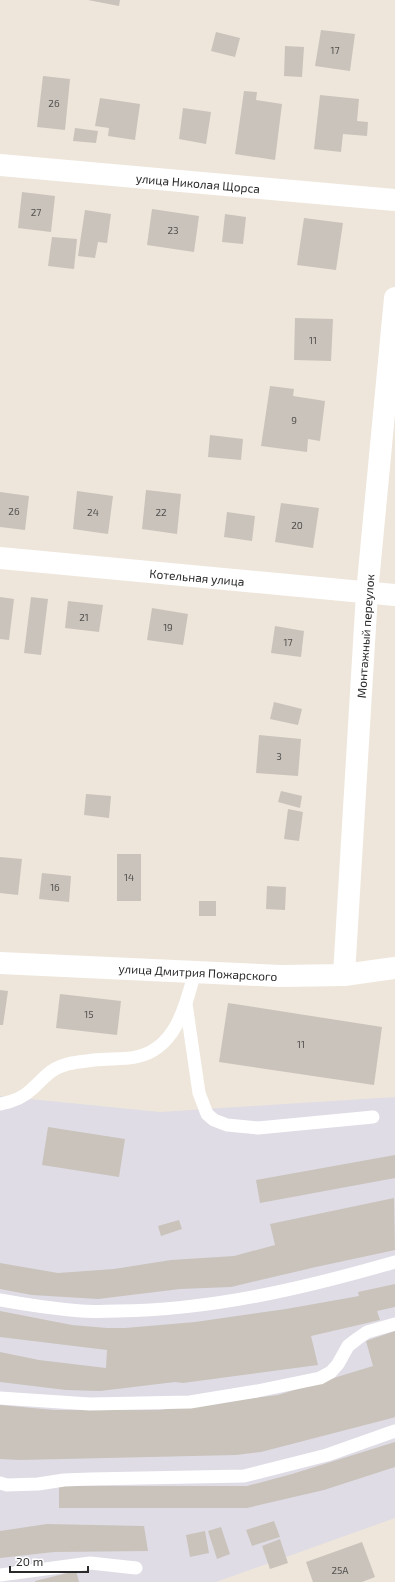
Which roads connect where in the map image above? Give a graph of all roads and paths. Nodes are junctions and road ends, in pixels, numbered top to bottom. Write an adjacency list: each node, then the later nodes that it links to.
1 (0, 165): 2 (street, улица Николая Щорса)
2 (395, 200)
3 (395, 298): 5 (street, Монтажный переулок)
4 (0, 558): 5 (street, Котельная улица)
5 (367, 593): 6 (street, Котельная улица); 10 (street, Монтажный переулок)
6 (395, 595)
7 (0, 963): 9 (street, улица Дмитрия Пожарского)
8 (395, 968): 10 (street, улица Дмитрия Пожарского)
9 (195, 971): 10 (street, улица Дмитрия Пожарского); 11 (lane)
10 (344, 975)
11 (186, 1004): 12 (lane); 13 (lane)
12 (0, 1104)
13 (373, 1117)
14 (395, 1262): 15 (lane)
15 (0, 1300)
16 (395, 1324): 17 (lane)
17 (0, 1398)
18 (395, 1431): 19 (lane)
19 (0, 1483)
20 (136, 1568): 21 (lane)
21 (0, 1576)

